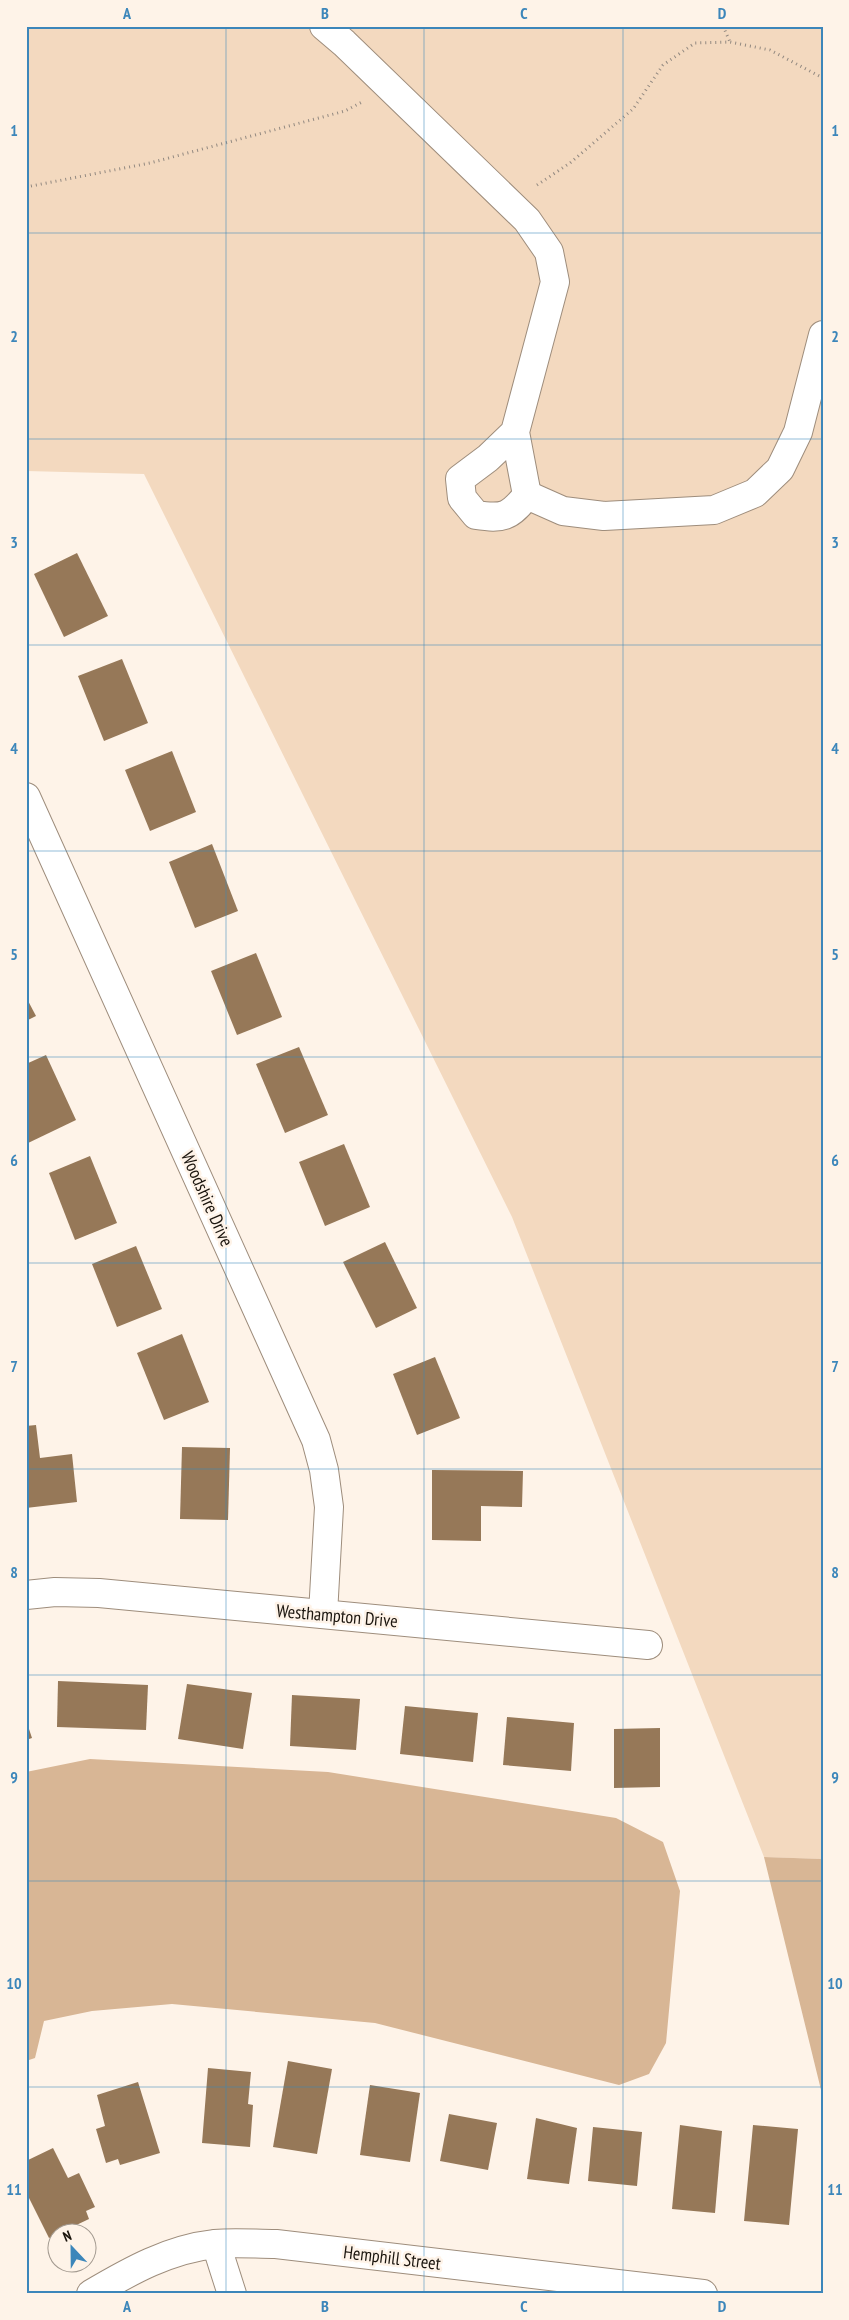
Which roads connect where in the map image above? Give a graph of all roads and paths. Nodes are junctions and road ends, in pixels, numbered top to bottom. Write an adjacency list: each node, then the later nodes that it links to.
1 (324, 26): 5 (street)
2 (724, 26): 3 (path)
3 (730, 42): 4 (path); 7 (path)
4 (823, 78)
5 (387, 85): 6 (path); 7 (street)
6 (26, 187)
7 (510, 204): 9 (street)
8 (823, 336): 10 (street)
9 (515, 432): 10 (street); 10 (street)
10 (527, 495)
11 (26, 797): 13 (street, Woodshire Drive)
12 (26, 1595): 13 (street, Westhampton Drive)
13 (323, 1614): 14 (street, Westhampton Drive)
14 (648, 1645)
15 (216, 2244): 16 (street, Hemphill Street); 17 (street); 18 (street, Hemphill Street)
16 (91, 2294)
17 (232, 2294)
18 (703, 2294)

